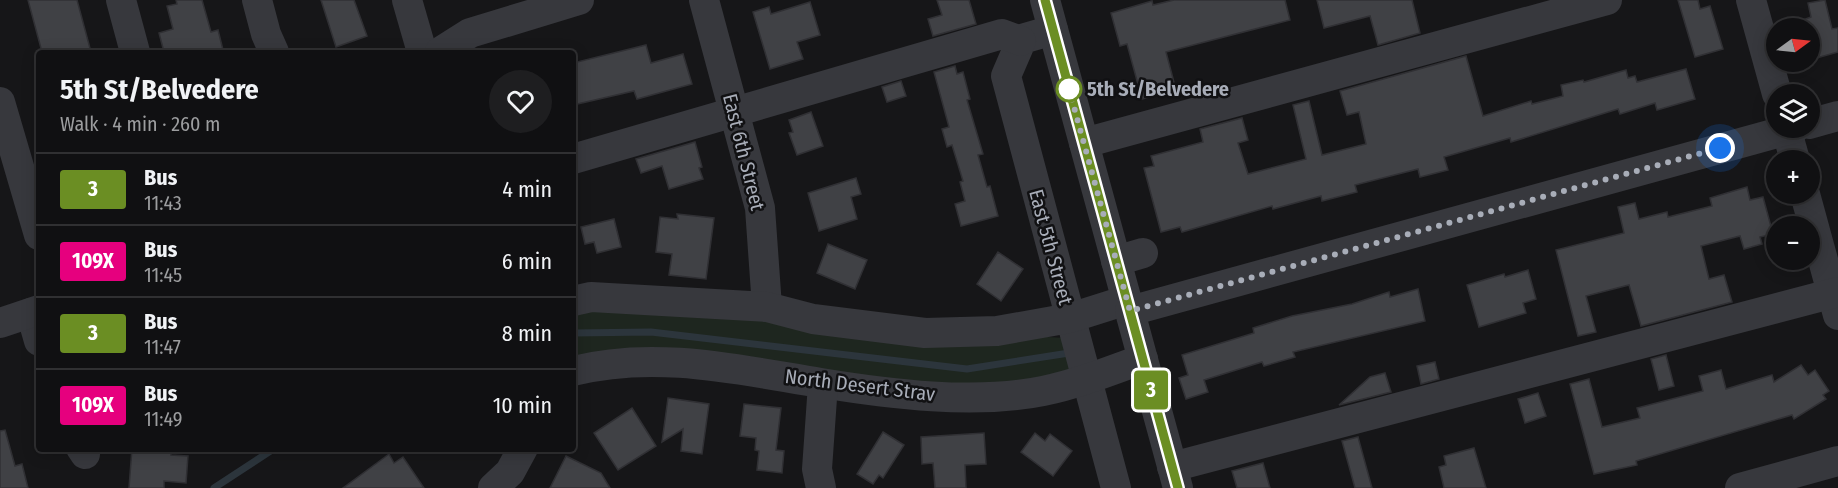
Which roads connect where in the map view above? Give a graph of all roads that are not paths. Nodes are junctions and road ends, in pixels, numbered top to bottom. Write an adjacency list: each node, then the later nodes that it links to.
1 (121, 0): 12 (street)
2 (257, 0): 13 (street)
3 (407, 0): 14 (street)
4 (579, 0): 9 (street)
5 (704, 0): 18 (street, East 6th Street)
6 (1045, 0): 10 (street)
7 (1607, 0): 22 (street)
8 (1751, 0): 16 (street)
9 (548, 4): 15 (street)
10 (1053, 30): 11 (street); 22 (street)
11 (1021, 41): 18 (street); 31 (street, East 5th Street)
12 (134, 50)
13 (273, 50)
14 (421, 50)
15 (443, 50)
16 (1774, 84)
17 (0, 102): 25 (street)
18 (734, 112): 23 (street); 29 (street, East 6th Street)
19 (1838, 116): 20 (street)
20 (1820, 120)
21 (1766, 135): 28 (street)
22 (1097, 154): 28 (street)
23 (576, 158)
24 (1807, 204): 27 (street)
25 (36, 225)
26 (576, 300): 29 (street)
27 (1836, 300): 39 (street)
28 (1128, 306): 31 (street); 33 (street)
29 (767, 307): 31 (street)
30 (35, 312): 32 (street)
31 (1070, 318): 35 (street, East 5th Street)
32 (0, 323)
33 (1143, 359): 35 (street, North Desert Strav); 39 (street)
34 (576, 370): 36 (street, North Desert Strav)
35 (1087, 380): 36 (street, North Desert Strav); 42 (street, East 5th Street)
36 (823, 384): 41 (street)
37 (521, 452): 40 (street)
38 (1838, 461): 43 (street)
39 (1175, 478)
40 (494, 488)
41 (821, 488)
42 (1116, 488)
43 (1740, 488)

